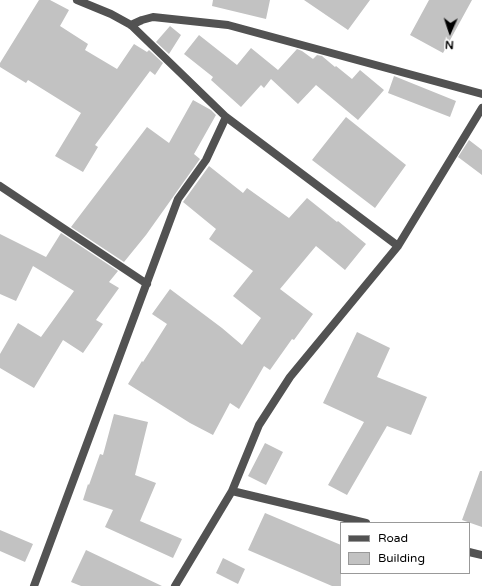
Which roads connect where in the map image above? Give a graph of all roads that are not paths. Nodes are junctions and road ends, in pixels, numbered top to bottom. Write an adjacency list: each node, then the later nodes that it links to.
1 (77, 0): 2 (street)
2 (131, 25): 3 (street); 5 (street)
3 (482, 94)
4 (482, 108): 7 (street)
5 (226, 117): 7 (street); 8 (street)
6 (0, 186): 8 (street)
7 (398, 246): 9 (street)
8 (147, 284): 13 (street)
9 (232, 491): 10 (street); 14 (street)
10 (362, 522)
11 (470, 552): 12 (street)
12 (482, 556)
13 (34, 586)
14 (175, 586)

